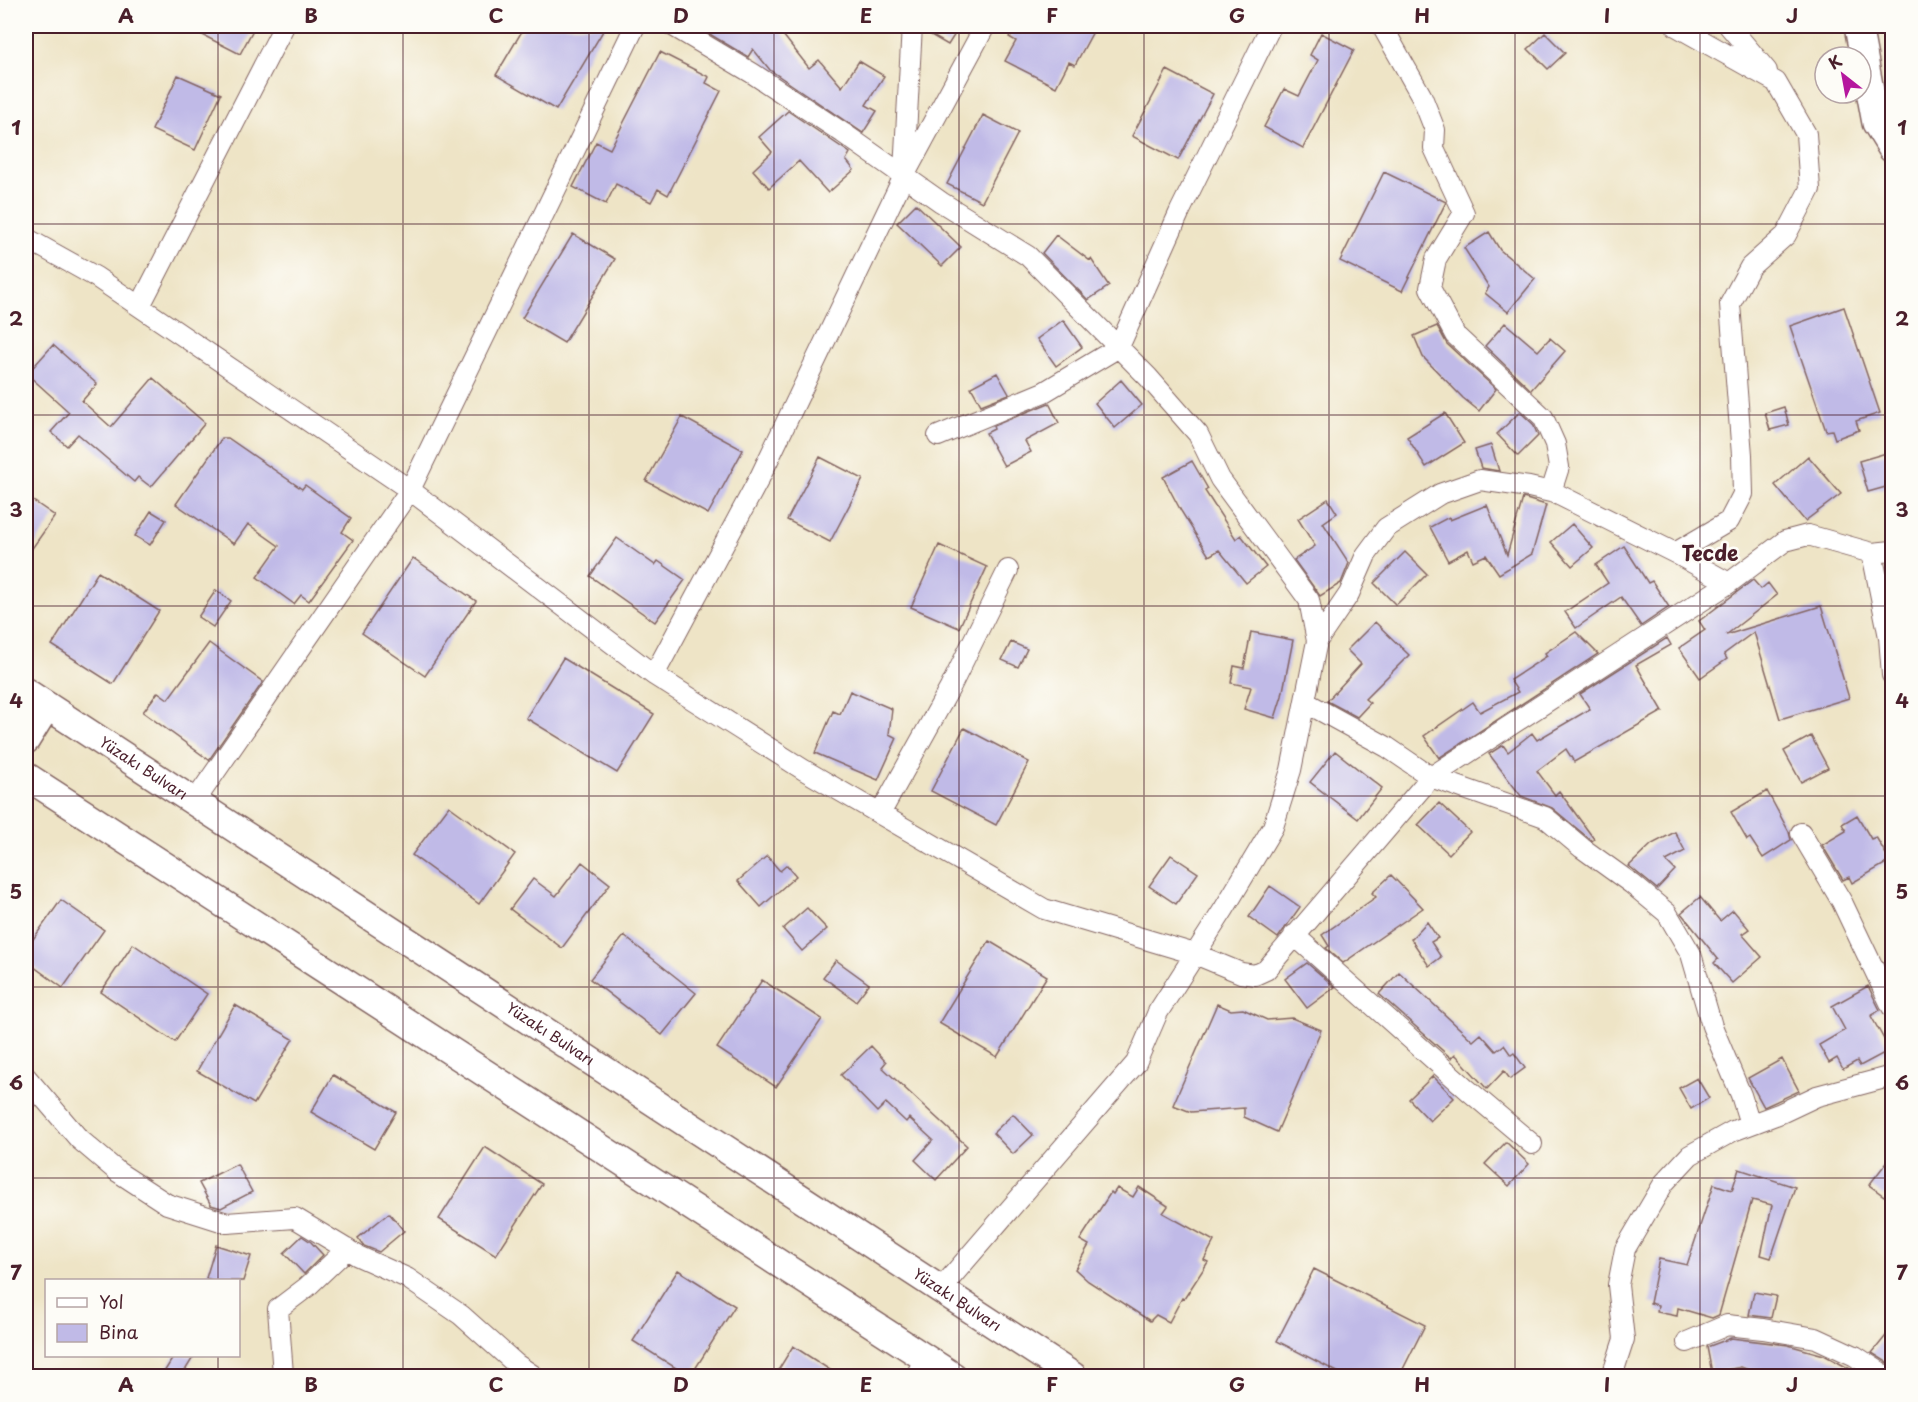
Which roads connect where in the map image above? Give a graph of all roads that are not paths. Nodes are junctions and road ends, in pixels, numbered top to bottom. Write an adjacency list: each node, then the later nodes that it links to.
1 (284, 26): 15 (street)
2 (635, 26): 18 (street)
3 (673, 26): 13 (street)
4 (912, 26): 13 (street)
5 (985, 26): 13 (street)
6 (1271, 26): 16 (street)
7 (1382, 26): 19 (street)
8 (1676, 26): 11 (street)
9 (1729, 26): 11 (street)
10 (1858, 26): 12 (main road)
11 (1776, 82): 21 (street)
12 (1893, 150)
13 (904, 176): 16 (street); 26 (street)
14 (26, 238): 15 (street)
15 (140, 306): 18 (street)
16 (1119, 347): 17 (street); 25 (street)
17 (938, 436)
18 (410, 490): 26 (street); 33 (street)
19 (1551, 492): 21 (street); 25 (street)
20 (1893, 550): 22 (street)
21 (1675, 553): 24 (street)
22 (1872, 553): 24 (street); 27 (street)
23 (1008, 570): 34 (street)
24 (1729, 583): 32 (street)
25 (1317, 641): 29 (street)
26 (654, 675): 34 (street)
27 (1893, 675)
28 (36, 699): 30 (main road); 33 (main road, Yüzakı Bulvarı)
29 (1305, 702): 32 (street); 37 (street)
30 (26, 740)
31 (26, 776): 46 (main road)
32 (1431, 777): 36 (street); 41 (street)
33 (195, 801): 44 (main road, Yüzakı Bulvarı)
34 (880, 814): 37 (street)
35 (1801, 833): 38 (street)
36 (1294, 935): 37 (street); 42 (street)
37 (1195, 954): 44 (street)
38 (1893, 1006)
39 (1893, 1076): 41 (street)
40 (26, 1077): 43 (street)
41 (1750, 1124): 51 (street)
42 (1532, 1144)
43 (347, 1250): 47 (street); 48 (street)
44 (940, 1290): 50 (main road, Yüzakı Bulvarı)
45 (1686, 1342): 52 (street)
46 (920, 1367): 49 (main road)
47 (282, 1376)
48 (534, 1377)
49 (953, 1377)
50 (1073, 1377)
51 (1612, 1377)
52 (1886, 1377)

